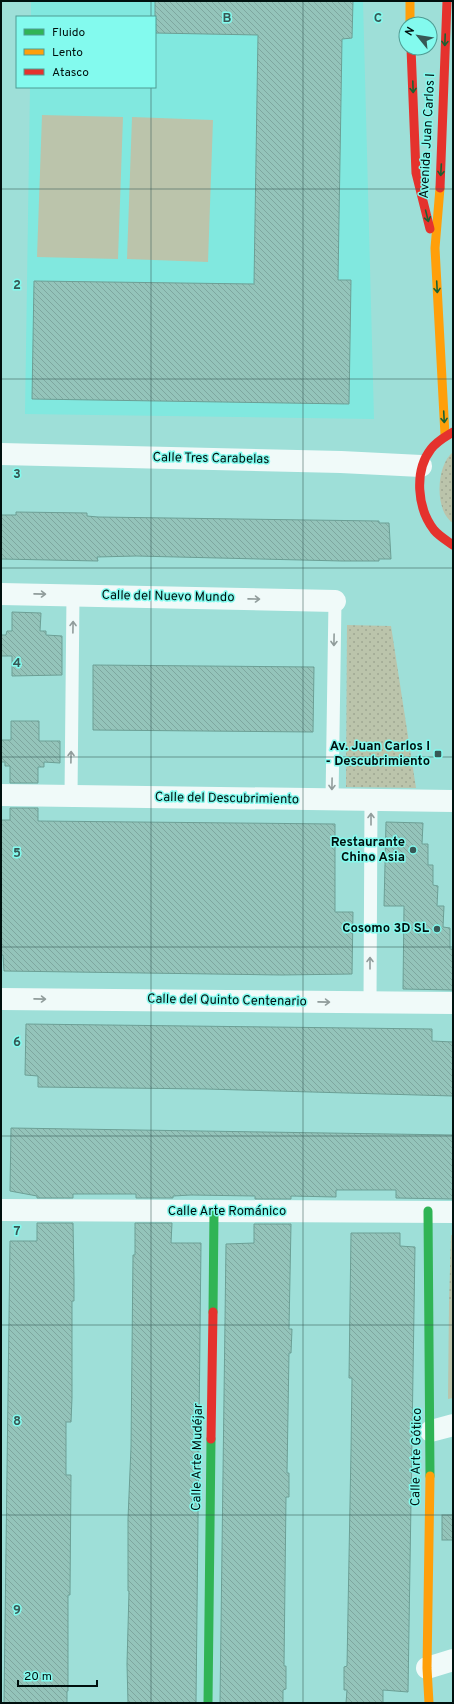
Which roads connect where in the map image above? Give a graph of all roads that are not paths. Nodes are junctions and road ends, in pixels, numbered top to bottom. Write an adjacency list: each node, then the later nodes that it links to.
1 (410, 1): 3 (street)
2 (447, 1): 5 (street, Avenida Juan Carlos I, one-way to 5)
3 (410, 16)
4 (411, 56): 5 (street, Avenida Juan Carlos I, one-way to 5)
5 (435, 248): 6 (street, Avenida Juan Carlos I, one-way to 6)
6 (449, 434): 8 (street)
7 (1, 454): 8 (street, Calle Tres Carabelas)
8 (421, 466): 9 (street)
9 (453, 545)
10 (1, 594): 11 (street, Calle del Nuevo Mundo, one-way to 11)
11 (73, 595): 12 (street, Calle del Nuevo Mundo, one-way to 12); 14 (lane, one-way to 11)
12 (335, 601): 15 (lane, one-way to 15)
13 (1, 795): 14 (street, Calle del Descubrimiento)
14 (71, 796): 15 (street, Calle del Descubrimiento)
15 (332, 800): 16 (street, Calle del Descubrimiento)
16 (371, 801): 17 (street, Calle del Descubrimiento); 19 (lane, one-way to 16)
17 (453, 801)
18 (1, 999): 19 (street, Calle del Quinto Centenario, one-way to 19)
19 (370, 1002): 20 (street, Calle del Quinto Centenario)
20 (453, 1003)
21 (1, 1210): 23 (street, Calle Arte Románico)
22 (428, 1211): 23 (street, Calle Arte Románico); 24 (street, Calle Arte Románico); 26 (street, Calle Arte Gótico)
23 (214, 1212): 29 (street, Calle Arte Mudéjar)
24 (453, 1212)
25 (453, 1425): 26 (street)
26 (431, 1431): 28 (street, Calle Arte Gótico)
27 (453, 1660): 28 (street)
28 (427, 1668): 30 (street, Calle Arte Gótico)
29 (208, 1703)
30 (429, 1703)

